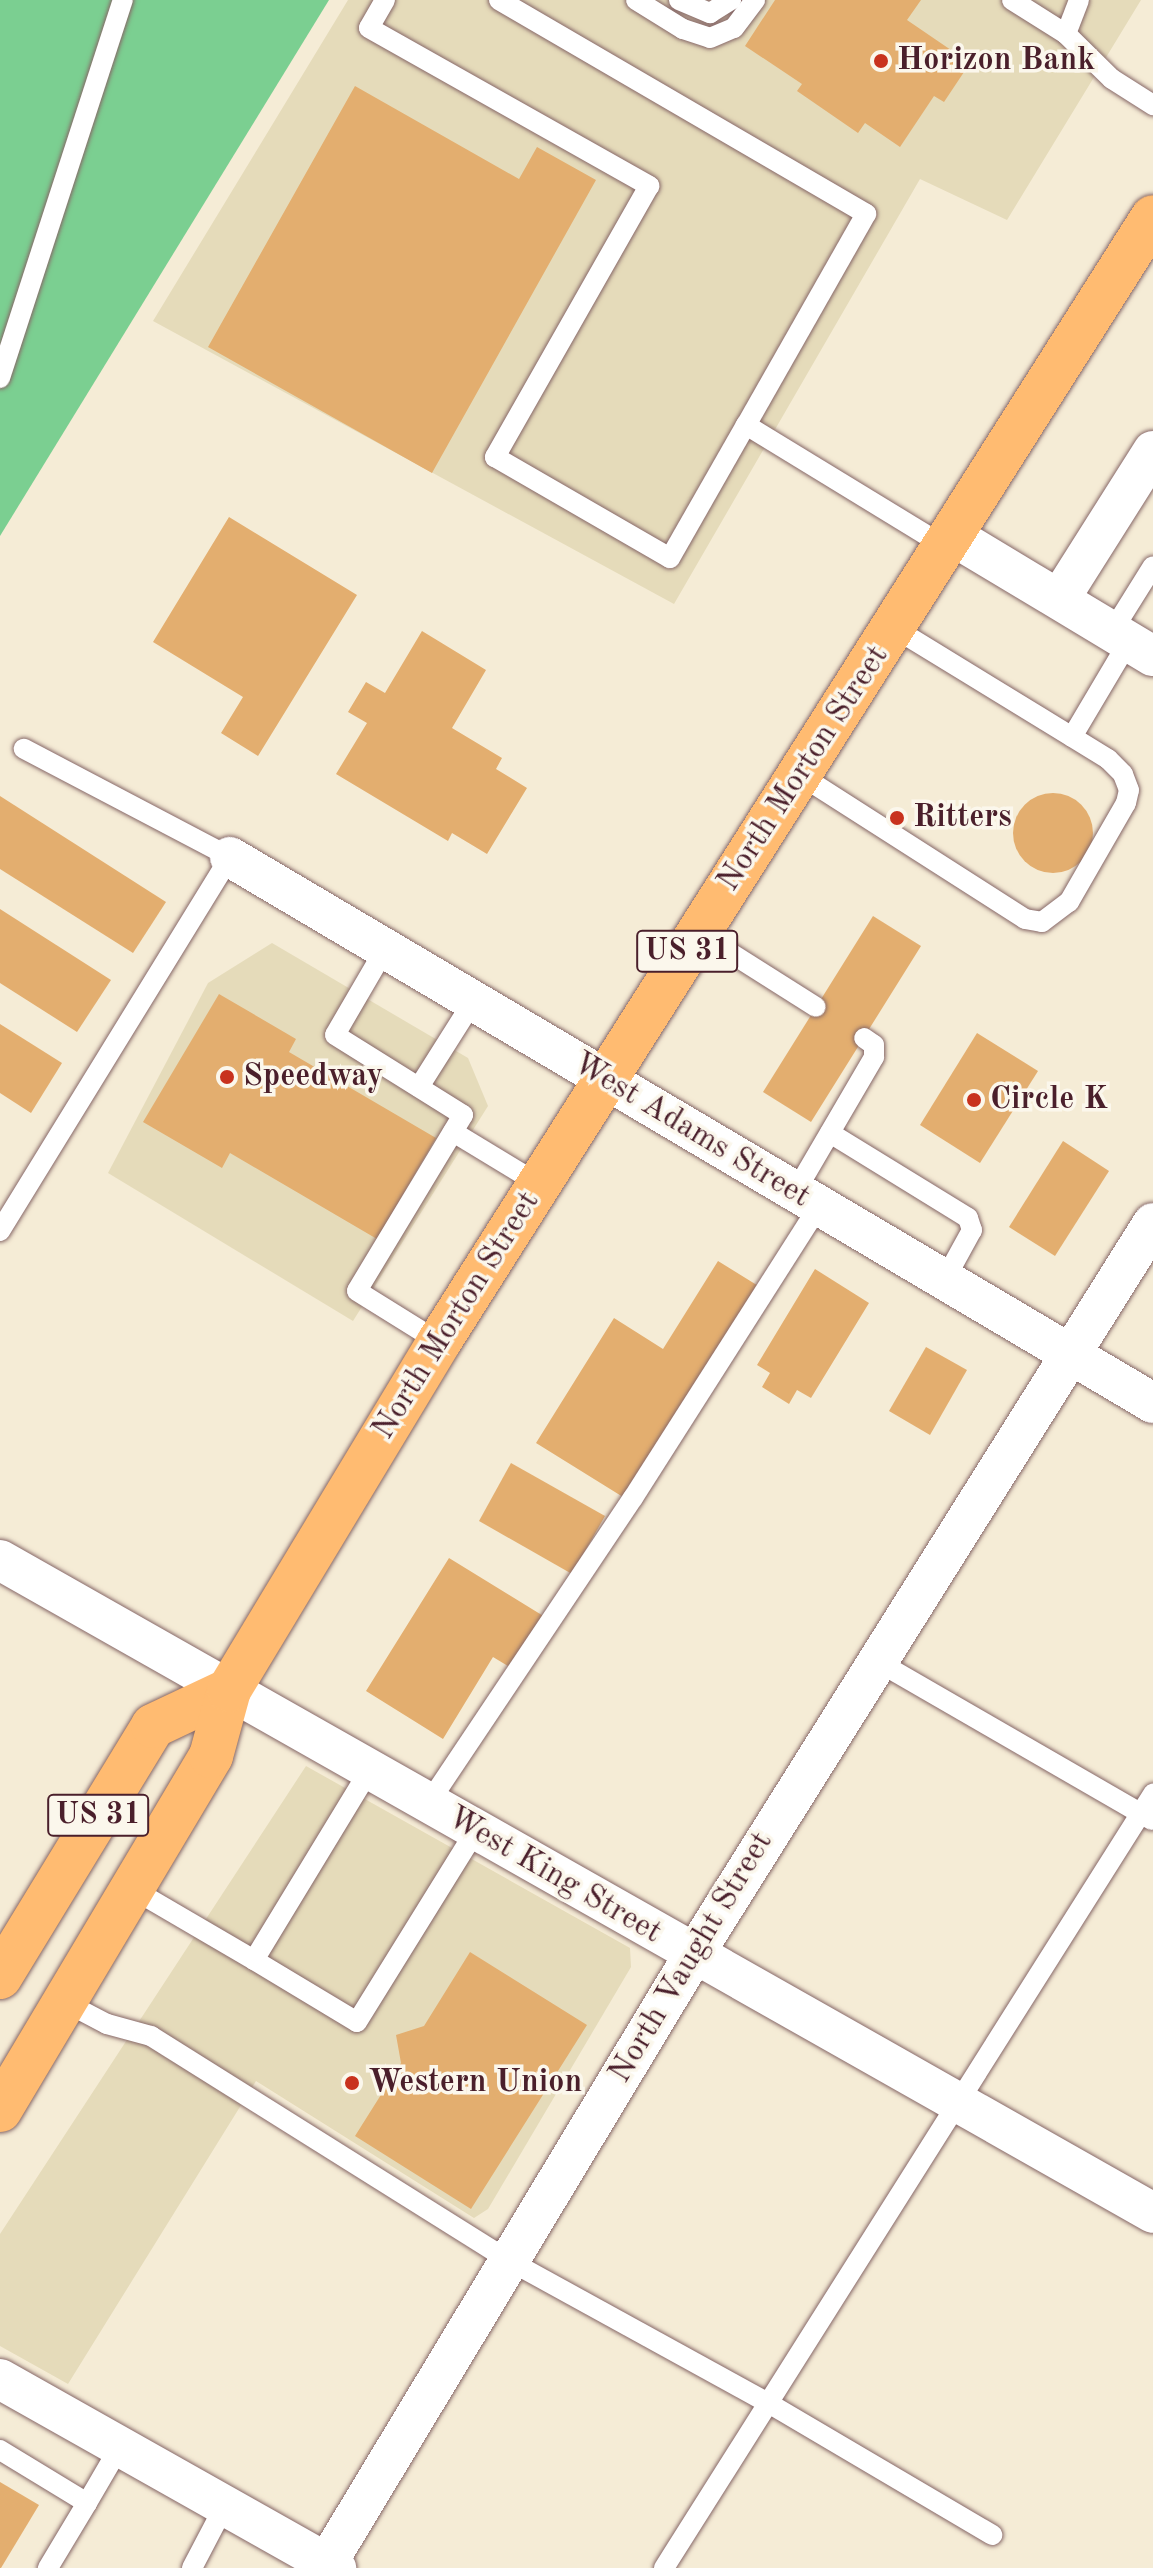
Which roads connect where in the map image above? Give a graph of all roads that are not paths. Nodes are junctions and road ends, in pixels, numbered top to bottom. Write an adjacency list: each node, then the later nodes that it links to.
1 (123, 0): 13 (lane)
2 (385, 0): 14 (lane)
3 (499, 0): 14 (lane)
4 (636, 0): 7 (lane)
5 (679, 0): 6 (lane)
6 (731, 0)
7 (755, 0)
8 (1012, 0): 10 (lane)
9 (1079, 0): 10 (lane)
10 (1066, 34): 11 (lane)
11 (1153, 105)
12 (1153, 217): 16 (main road, North Morton Street / US 31)
13 (0, 378)
14 (746, 425): 16 (lane)
15 (1153, 451): 18 (street)
16 (950, 541): 18 (street); 19 (main road, North Morton Street / US 31)
17 (1153, 566): 20 (lane)
18 (1060, 598): 20 (street)
19 (894, 628): 21 (lane); 23 (main road, North Morton Street / US 31)
20 (1132, 642): 21 (lane)
21 (1072, 737): 23 (lane)
22 (24, 749): 24 (lane)
23 (800, 775): 25 (main road, North Morton Street / US 31)
24 (230, 857): 26 (street, West Adams Street); 37 (lane)
25 (699, 933): 28 (lane); 30 (main road, North Morton Street / US 31)
26 (385, 949): 27 (street, West Adams Street); 31 (lane)
27 (474, 1000): 30 (street, West Adams Street); 31 (lane)
28 (816, 1007)
29 (864, 1038): 33 (lane)
30 (605, 1079): 34 (main road, North Morton Street / US 31); 35 (street, West Adams Street)
31 (419, 1087): 32 (lane)
32 (453, 1132): 34 (lane); 39 (lane)
33 (830, 1133): 35 (lane); 38 (lane)
34 (539, 1184): 39 (main road, North Morton Street / US 31)
35 (806, 1201): 38 (street, West Adams Street); 47 (lane)
36 (1153, 1223): 40 (street, North Vaught Street)
37 (0, 1231)
38 (944, 1281): 40 (street, West Adams Street)
39 (439, 1342): 44 (main road, North Morton Street / US 31)
40 (1071, 1355): 41 (street, West Adams Street); 43 (street, North Vaught Street)
41 (1153, 1403)
42 (0, 1560): 44 (street, West King Street)
43 (875, 1660): 48 (lane); 51 (street, North Vaught Street)
44 (229, 1690): 45 (street, West King Street); 50 (main road, North Morton Street / US 31); 53 (main road, US 31)
45 (369, 1771): 47 (street, West King Street); 52 (lane)
46 (1153, 1794): 48 (lane)
47 (428, 1804): 49 (street, West King Street)
48 (1147, 1817): 55 (lane)
49 (475, 1832): 51 (street, West King Street); 52 (lane)
50 (129, 1887): 52 (lane); 54 (main road, North Morton Street / US 31)
51 (693, 1956): 55 (street, West King Street); 58 (street, North Vaught Street)
52 (254, 1960)
53 (0, 1977)
54 (61, 2000): 56 (main road, North Morton Street / US 31); 58 (lane)
55 (958, 2103): 57 (street, West King Street); 60 (lane)
56 (0, 2110)
57 (1153, 2213)
58 (510, 2261): 60 (lane); 66 (street, North Vaught Street)
59 (0, 2379): 61 (street)
60 (770, 2404): 65 (lane); 69 (lane)
61 (119, 2448): 63 (lane); 64 (street)
62 (0, 2450): 63 (lane)
63 (87, 2503): 67 (lane)
64 (225, 2505): 66 (street); 68 (lane)
65 (992, 2535)
66 (329, 2566)
67 (48, 2568)
68 (192, 2568)
69 (664, 2568)

